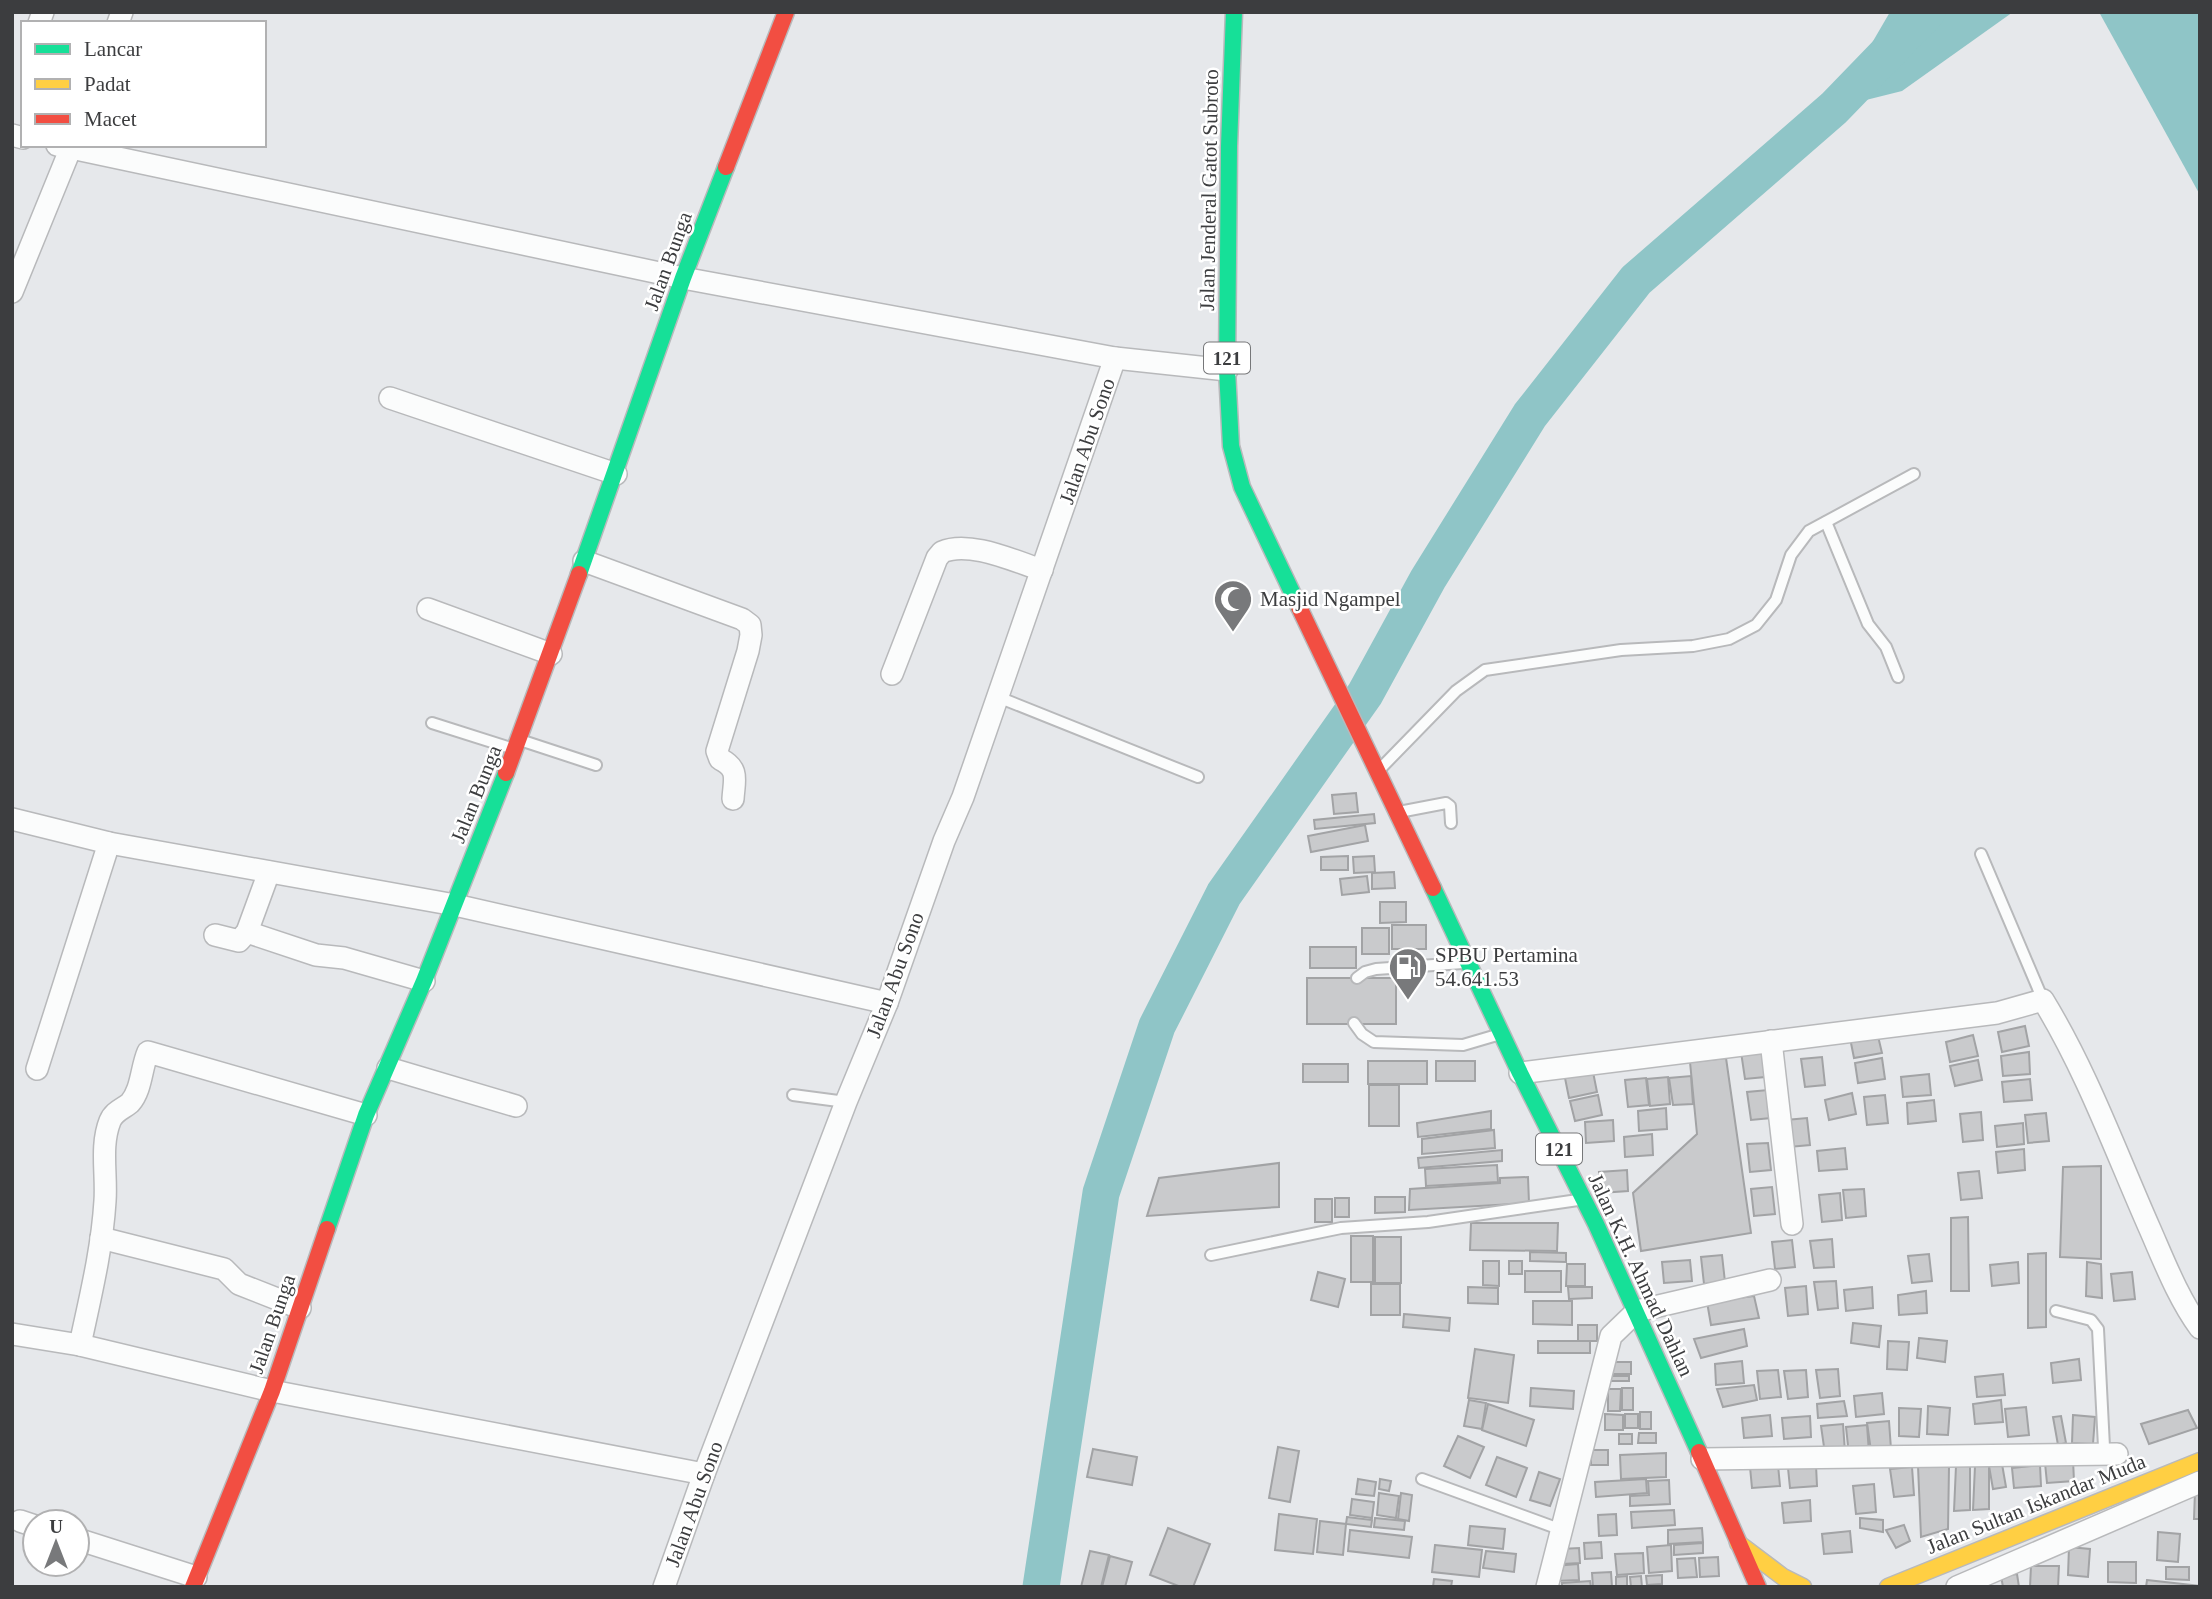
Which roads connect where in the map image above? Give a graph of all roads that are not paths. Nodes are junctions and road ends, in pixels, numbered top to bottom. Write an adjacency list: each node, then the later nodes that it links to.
1 (786, 12): 5 (main road, Jalan Bunga)
2 (1234, 12): 8 (main road, Jalan Jenderal Gatot Subroto / 121)
3 (67, 147): 6 (street)
4 (72, 147): 5 (street)
5 (683, 278): 7 (street); 10 (main road, Jalan Bunga)
6 (12, 292)
7 (1115, 358): 8 (street); 14 (street, Jalan Abu Sono)
8 (1227, 370): 19 (main road, Jalan Jenderal Gatot Subroto / 121)
9 (390, 398): 10 (street)
10 (616, 474): 13 (main road, Jalan Bunga)
11 (1914, 474): 12 (lane)
12 (1826, 522): 18 (lane); 24 (lane)
13 (583, 561): 16 (main road, Jalan Bunga); 26 (street)
14 (1042, 570): 17 (street); 20 (street, Jalan Abu Sono)
15 (428, 608): 16 (street)
16 (551, 654): 22 (main road, Jalan Bunga)
17 (892, 674)
18 (1898, 677)
19 (1334, 682): 24 (main road, Jalan K.H. Ahmad Dahlan / 121)
20 (998, 697): 25 (lane); 40 (street, Jalan Abu Sono)
21 (432, 723): 22 (lane)
22 (518, 745): 23 (lane); 33 (main road, Jalan Bunga)
23 (596, 765)
24 (1373, 765): 27 (main road, Jalan K.H. Ahmad Dahlan / 121)
25 (1198, 777)
26 (733, 799)
27 (1396, 813): 29 (lane); 36 (main road, Jalan K.H. Ahmad Dahlan / 121)
28 (12, 819): 30 (street)
29 (1451, 823)
30 (109, 844): 32 (street); 45 (street)
31 (1981, 854): 39 (lane)
32 (269, 872): 33 (street); 34 (street)
33 (455, 905): 38 (main road, Jalan Bunga); 40 (street)
34 (247, 932): 35 (street); 38 (street)
35 (215, 935)
36 (1469, 962): 37 (lane); 42 (main road, Jalan K.H. Ahmad Dahlan / 121)
37 (1357, 978)
38 (424, 981): 44 (main road, Jalan Bunga)
39 (2043, 1000): 43 (street); 59 (street)
40 (887, 1003): 48 (street, Jalan Abu Sono)
41 (1354, 1023): 42 (lane)
42 (1504, 1033): 46 (main road, Jalan K.H. Ahmad Dahlan / 121)
43 (1770, 1041): 46 (street); 52 (street)
44 (388, 1068): 49 (street); 50 (main road, Jalan Bunga)
45 (37, 1069)
46 (1520, 1073): 51 (main road, Jalan K.H. Ahmad Dahlan / 121)
47 (793, 1095): 48 (lane)
48 (846, 1102): 66 (street, Jalan Abu Sono)
49 (516, 1106)
50 (366, 1115): 53 (street); 56 (main road, Jalan Bunga)
51 (1584, 1199): 54 (lane); 57 (main road, Jalan K.H. Ahmad Dahlan / 121)
52 (1793, 1224)
53 (101, 1238): 56 (street); 61 (street)
54 (1211, 1255)
55 (1770, 1280): 57 (street)
56 (300, 1308): 62 (main road, Jalan Bunga)
57 (1637, 1311): 64 (main road, Jalan K.H. Ahmad Dahlan / 121); 69 (street)
58 (2056, 1311): 63 (lane)
59 (2200, 1328)
60 (12, 1335): 61 (street)
61 (80, 1345): 62 (street)
62 (272, 1391): 66 (street); 73 (main road, Jalan Bunga)
63 (2109, 1455): 64 (street)
64 (1702, 1459): 70 (main road, Jalan K.H. Ahmad Dahlan / 121)
65 (2200, 1461): 78 (main road, Jalan Sultan Iskandar Muda)
66 (704, 1474): 74 (street, Jalan Abu Sono)
67 (1422, 1479): 69 (lane)
68 (2200, 1482): 72 (street)
69 (1562, 1530): 75 (street)
70 (1738, 1543): 76 (main road, Jalan K.H. Ahmad Dahlan / 121); 77 (main road)
71 (91, 1544): 73 (street)
72 (1998, 1578): 79 (street)
73 (195, 1582)
74 (664, 1587)
75 (1547, 1587)
76 (1758, 1587)
77 (1803, 1587)
78 (1888, 1587)
79 (1957, 1587)

